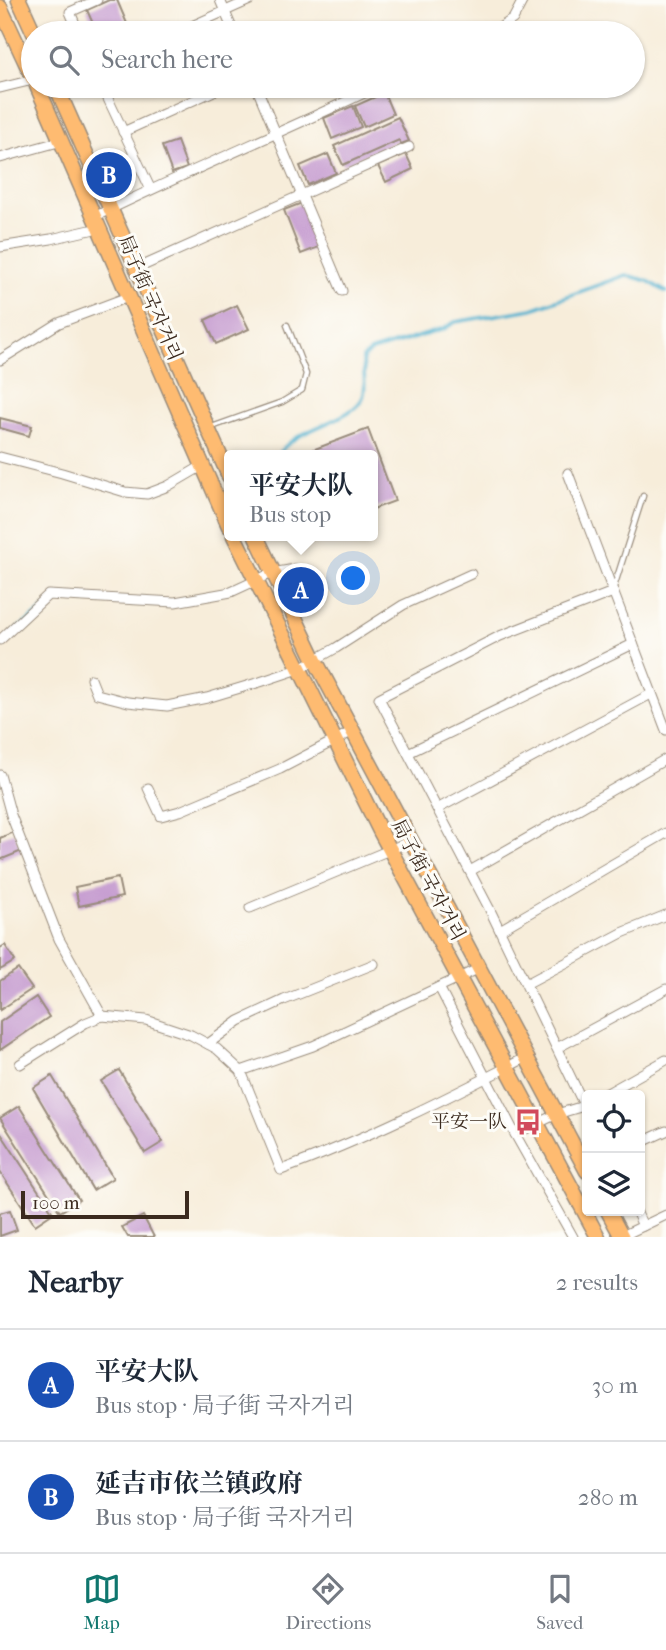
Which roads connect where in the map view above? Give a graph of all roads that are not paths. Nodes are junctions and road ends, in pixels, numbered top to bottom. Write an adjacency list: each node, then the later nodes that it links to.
1 (19, 0): 8 (main road)
2 (97, 0): 9 (street)
3 (220, 0): 6 (street)
4 (250, 0): 6 (street)
5 (523, 0): 12 (street)
6 (225, 11): 10 (street); 11 (street)
7 (2, 14): 13 (main road)
8 (29, 21)
9 (74, 21)
10 (203, 21)
11 (229, 21)
12 (510, 21)
13 (21, 54)
14 (21, 82): 15 (street)
15 (0, 88)
16 (42, 98): 24 (main road, 局子街 국자거리)
17 (61, 98): 29 (main road, 局子街 국자거리)
18 (107, 98): 22 (street)
19 (198, 98): 22 (street)
20 (261, 98): 23 (street)
21 (354, 98): 23 (street)
22 (123, 132): 27 (street)
23 (276, 135): 27 (street); 28 (street)
24 (62, 141): 26 (street); 30 (main road, 局子街 국자거리)
25 (409, 147): 28 (street)
26 (0, 158)
27 (150, 188): 29 (street)
28 (302, 195): 32 (street); 33 (street)
29 (109, 210): 30 (street); 32 (main road, 局子街 국자거리)
30 (97, 222): 31 (street); 34 (main road, 局子街 국자거리)
31 (0, 247)
32 (138, 268): 37 (main road, 局子街 국자거리)
33 (342, 291)
34 (128, 297): 36 (street); 40 (main road, 局子街 국자거리)
35 (287, 325): 37 (lane)
36 (0, 360)
37 (208, 429): 39 (main road, 局子街 국자거리)
38 (0, 457): 40 (street)
39 (224, 465)
40 (202, 466): 43 (main road, 局子街 국자거리)
41 (568, 473): 50 (street)
42 (643, 496): 50 (lane)
43 (224, 515)
44 (236, 541): 49 (main road, 局子街 국자거리)
45 (258, 541): 47 (main road, 局子街 국자거리)
46 (295, 569): 47 (street)
47 (272, 573): 49 (street); 53 (main road, 局子街 국자거리)
48 (471, 574): 53 (street)
49 (255, 582): 51 (street); 54 (main road, 局子街 국자거리)
50 (613, 592): 52 (street); 60 (street)
51 (0, 640)
52 (633, 644): 56 (street); 60 (street)
53 (315, 660): 54 (street); 58 (main road, 局子街 국자거리)
54 (299, 669): 55 (street); 59 (main road, 局子街 국자거리)
55 (91, 678)
56 (651, 694): 57 (street); 64 (street)
57 (666, 730)
58 (353, 731): 59 (street); 66 (main road, 局子街 국자거리)
59 (335, 741): 63 (street); 67 (main road, 局子街 국자거리)
60 (408, 753): 64 (street)
61 (666, 759): 68 (street)
62 (0, 775): 78 (street)
63 (148, 788)
64 (437, 809): 68 (street)
65 (666, 833): 71 (street)
66 (411, 841): 67 (street); 73 (main road, 局子街 국자거리)
67 (390, 850): 69 (street); 74 (main road, 局子街 국자거리)
68 (470, 871): 71 (street)
69 (250, 908)
70 (666, 915): 75 (street)
71 (500, 930): 75 (street)
72 (374, 964): 79 (street)
73 (480, 968): 74 (street); 81 (main road, 局子街 국자거리)
74 (459, 978): 76 (street); 84 (main road, 局子街 국자거리)
75 (526, 984): 80 (street)
76 (439, 987): 85 (street); 86 (street)
77 (666, 989): 80 (street)
78 (102, 1016): 79 (street); 83 (street)
79 (208, 1044): 85 (street)
80 (557, 1048): 88 (street)
81 (527, 1057): 84 (street); 90 (main road, 局子街 국자거리)
82 (666, 1060): 87 (street)
83 (20, 1064)
84 (507, 1068): 86 (street); 91 (main road, 局子街 국자거리)
85 (242, 1070): 86 (street)
86 (487, 1079): 93 (street)
87 (613, 1090)
88 (582, 1097)
89 (582, 1108): 90 (street)
90 (557, 1114): 91 (street); 95 (main road, 局子街 국자거리)
91 (536, 1122): 93 (street); 101 (main road, 局子街 국자거리)
92 (666, 1131): 94 (street)
93 (515, 1134): 100 (street)
94 (645, 1141)
95 (582, 1162)
96 (666, 1215): 99 (street)
97 (610, 1216): 102 (main road)
98 (638, 1216): 99 (street)
99 (643, 1226): 102 (street)
100 (573, 1237)
101 (598, 1237)
102 (621, 1237)

